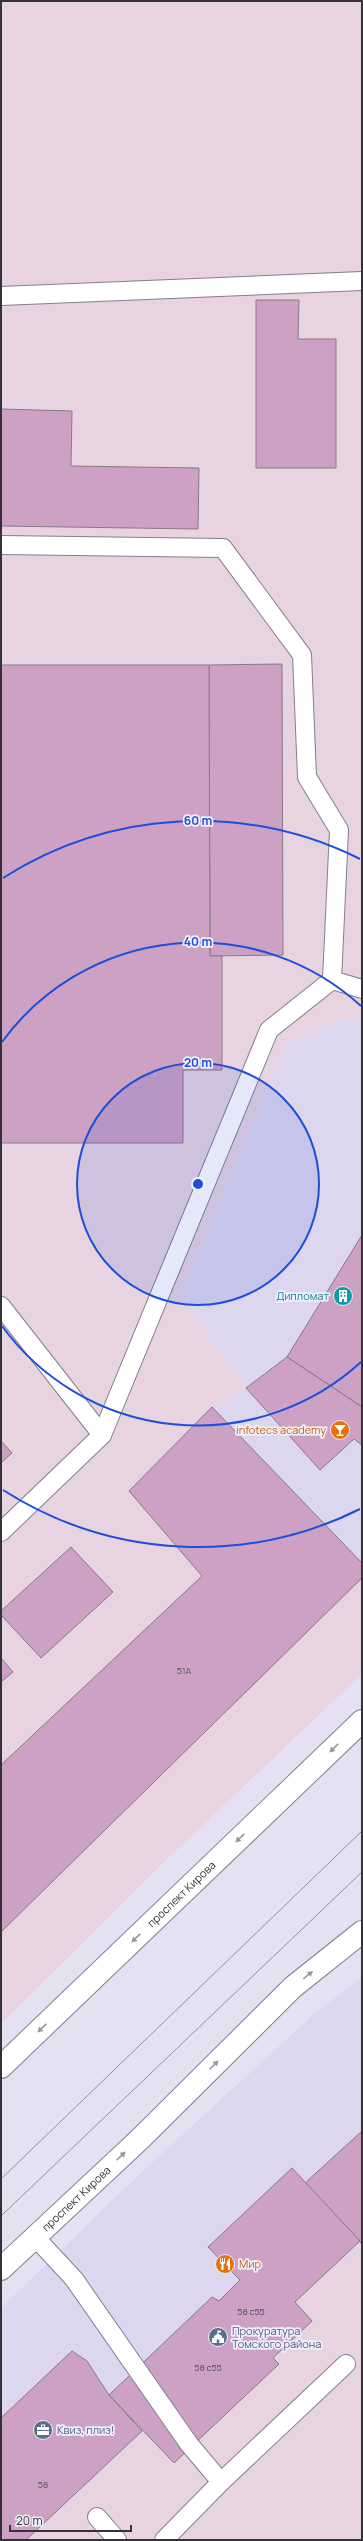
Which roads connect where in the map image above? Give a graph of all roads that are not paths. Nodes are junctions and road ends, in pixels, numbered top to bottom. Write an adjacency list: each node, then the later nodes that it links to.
1 (362, 281): 2 (lane)
2 (1, 296)
3 (1, 544): 4 (lane)
4 (332, 980): 5 (lane); 7 (lane)
5 (362, 989)
6 (1, 1306): 7 (lane)
7 (102, 1435): 8 (lane)
8 (1, 1532)
9 (362, 1721): 11 (main road, проспект Кирова, one-way to 11)
10 (362, 1932): 12 (main road, проспект Кирова, one-way to 10)
11 (1, 2067)
12 (35, 2237): 13 (main road, проспект Кирова); 15 (lane)
13 (1, 2269)
14 (346, 2364): 15 (lane)
15 (221, 2482): 18 (lane)
16 (97, 2517): 17 (lane)
17 (117, 2540)
18 (164, 2540)

